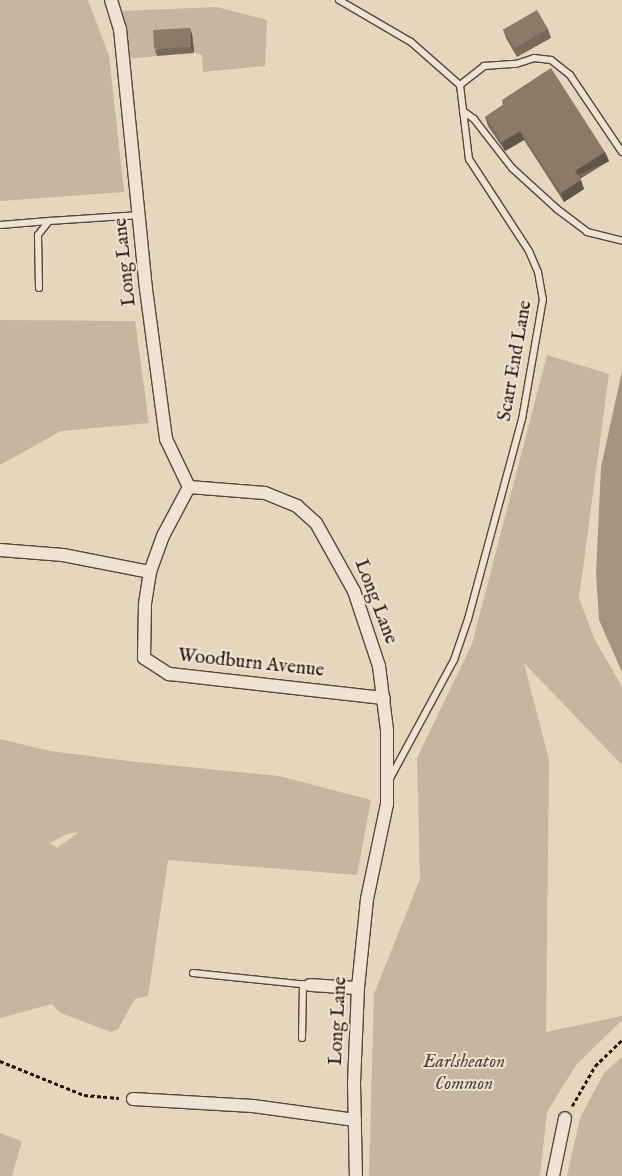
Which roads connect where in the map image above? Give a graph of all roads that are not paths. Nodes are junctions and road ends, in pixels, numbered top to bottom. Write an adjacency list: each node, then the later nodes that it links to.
1 (111, 0): 6 (street, Long Lane)
2 (340, 0): 3 (lane)
3 (460, 85): 4 (lane, Scarr End Lane); 5 (lane)
4 (463, 111): 9 (lane); 15 (lane, Scarr End Lane)
5 (622, 152)
6 (140, 215): 7 (lane); 11 (street, Long Lane)
7 (49, 221): 8 (lane); 10 (lane)
8 (0, 225)
9 (622, 241)
10 (39, 288)
11 (189, 487): 13 (street, Woodburn Avenue); 14 (street, Long Lane)
12 (0, 550): 13 (street)
13 (150, 572): 14 (street, Woodburn Avenue)
14 (384, 698): 15 (street, Long Lane)
15 (387, 783): 18 (street, Long Lane)
16 (193, 973): 17 (lane)
17 (306, 985): 18 (street); 19 (lane)
18 (358, 988): 22 (street, Long Lane)
19 (302, 1038)
20 (133, 1098): 22 (street)
21 (565, 1118): 24 (street)
22 (355, 1120): 23 (street, Long Lane)
23 (356, 1176)
24 (553, 1176)

